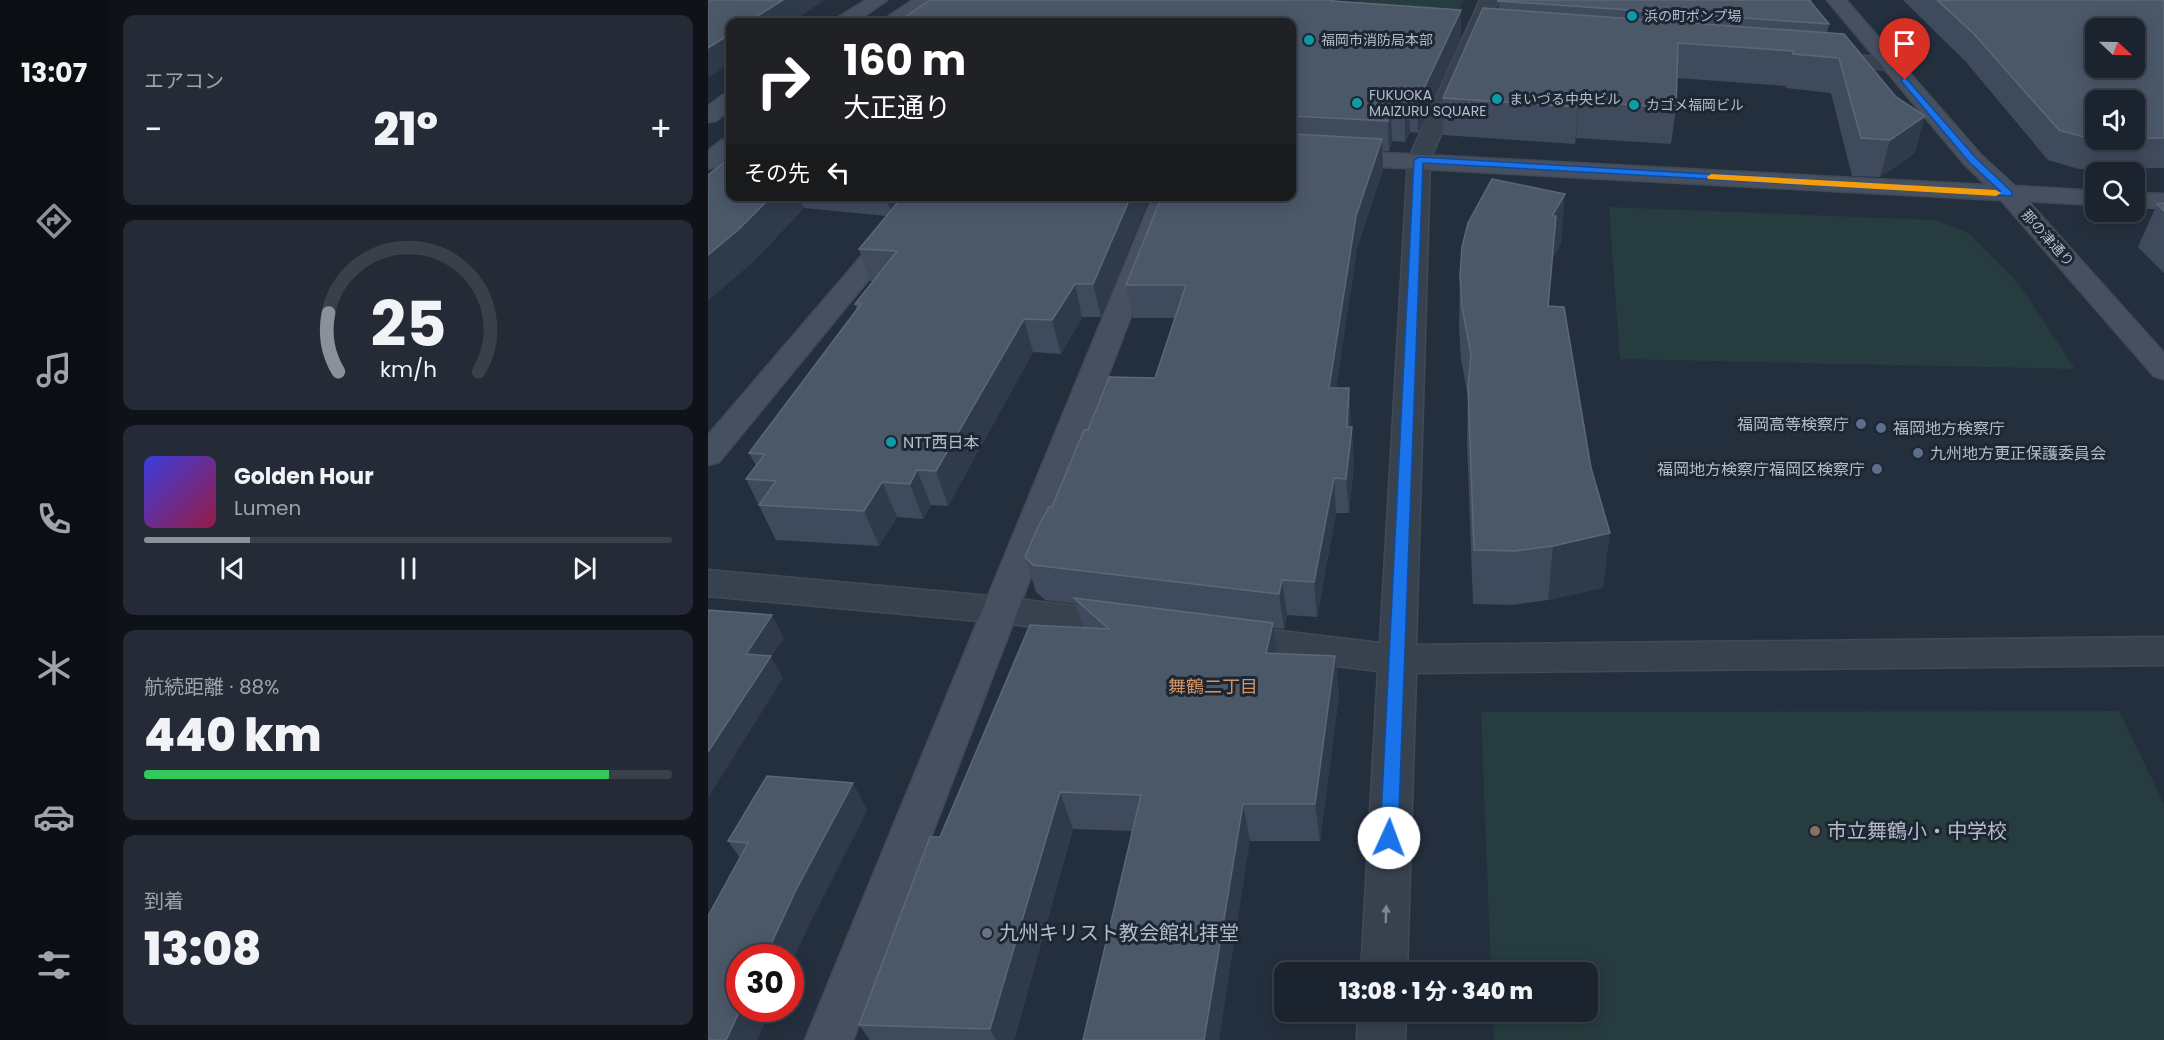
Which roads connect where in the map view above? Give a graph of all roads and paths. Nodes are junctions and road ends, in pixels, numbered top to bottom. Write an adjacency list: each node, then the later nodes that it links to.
1 (878, 0): 5 (street)
2 (925, 0): 6 (street)
3 (1489, 0): 7 (street)
4 (1836, 0): 10 (street, 那の津通り)
5 (850, 18)
6 (899, 18)
7 (1476, 33): 8 (street); 17 (street)
8 (1498, 35)
9 (1803, 57): 10 (street)
10 (1892, 64): 19 (street, 那の津通り)
11 (726, 102): 12 (street)
12 (708, 116)
13 (708, 124): 14 (street)
14 (726, 126)
15 (726, 147): 18 (street)
16 (1296, 155): 17 (street)
17 (1419, 160): 19 (street); 32 (street)
18 (708, 162)
19 (2009, 194): 20 (street); 25 (street, 那の津通り)
20 (2085, 197)
21 (2145, 200): 24 (street)
22 (922, 201): 26 (street)
23 (1163, 201): 28 (street)
24 (2164, 201)
25 (2164, 370)
26 (708, 455)
27 (708, 583): 28 (street)
28 (1001, 610): 29 (street); 35 (street)
29 (1152, 628)
30 (1198, 634): 32 (street)
31 (2164, 651): 32 (street)
32 (1396, 659): 33 (street, one-way to 32)
33 (1384, 962)
34 (1382, 1022): 36 (street)
35 (829, 1040)
36 (1381, 1040)

